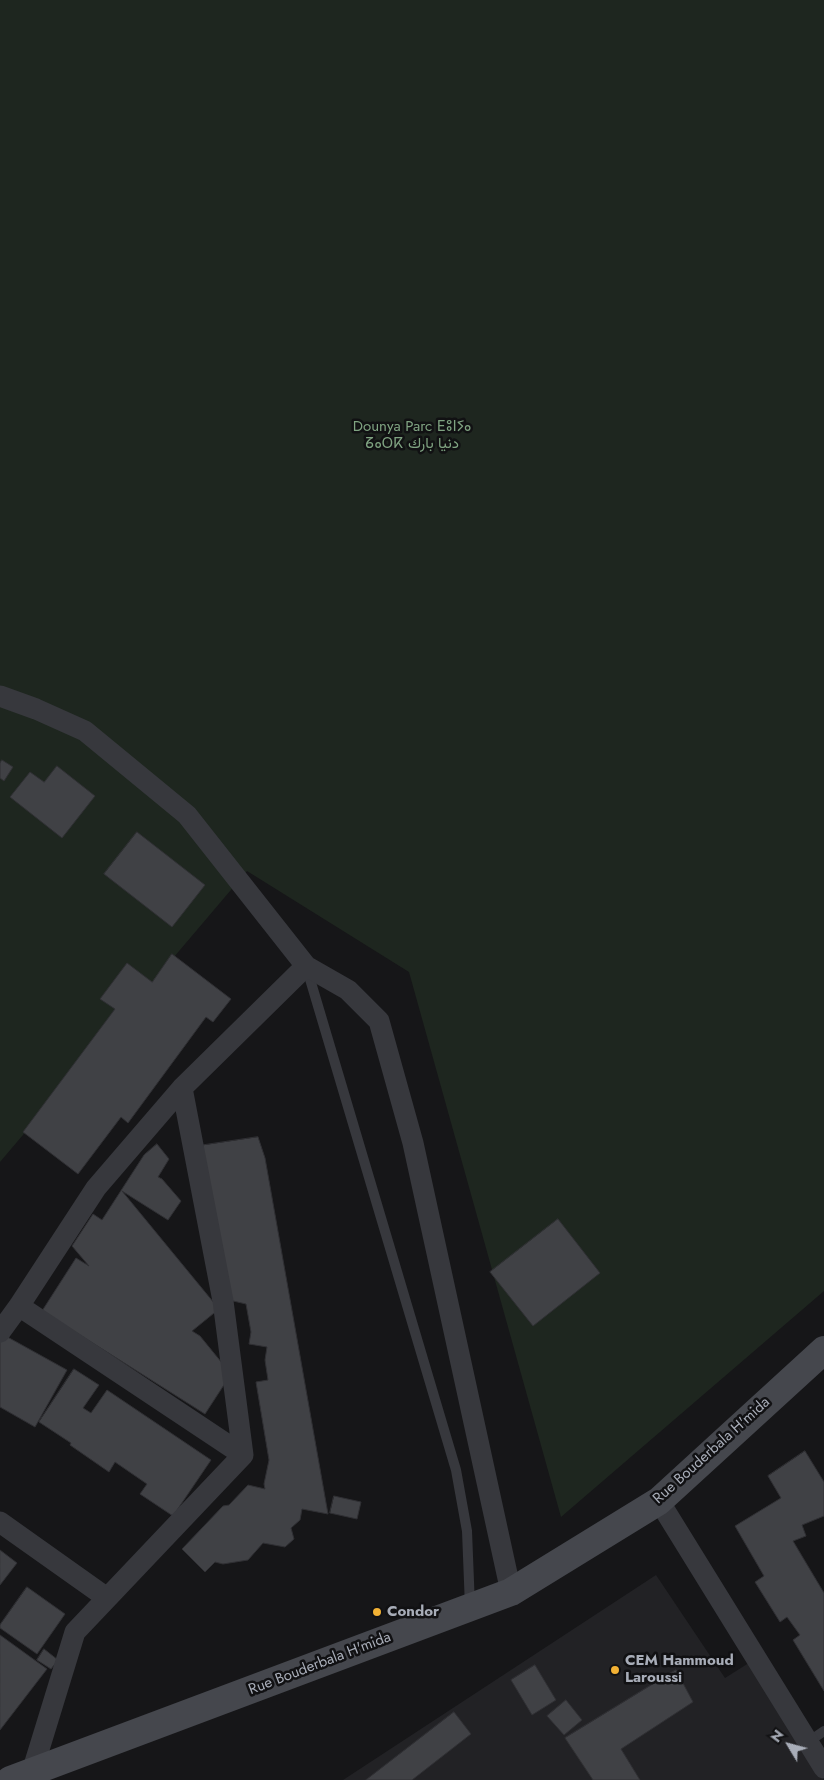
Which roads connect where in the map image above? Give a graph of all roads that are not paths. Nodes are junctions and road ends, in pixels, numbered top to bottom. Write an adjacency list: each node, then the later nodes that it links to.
1 (0, 696): 2 (street)
2 (306, 966): 3 (street); 10 (street); 12 (lane)
3 (182, 1088): 4 (street); 7 (street)
4 (19, 1306): 5 (street); 7 (street)
5 (0, 1332)
6 (824, 1350): 8 (main road, Rue Bouderbala H'mida)
7 (243, 1455): 11 (street)
8 (659, 1501): 10 (main road, Rue Bouderbala H'mida); 13 (street)
9 (1, 1524): 11 (street)
10 (511, 1592): 12 (main road, Rue Bouderbala H'mida)
11 (108, 1598): 15 (street)
12 (470, 1608): 15 (main road, Rue Bouderbala H'mida)
13 (816, 1737): 14 (street)
14 (824, 1768)
15 (21, 1776)

